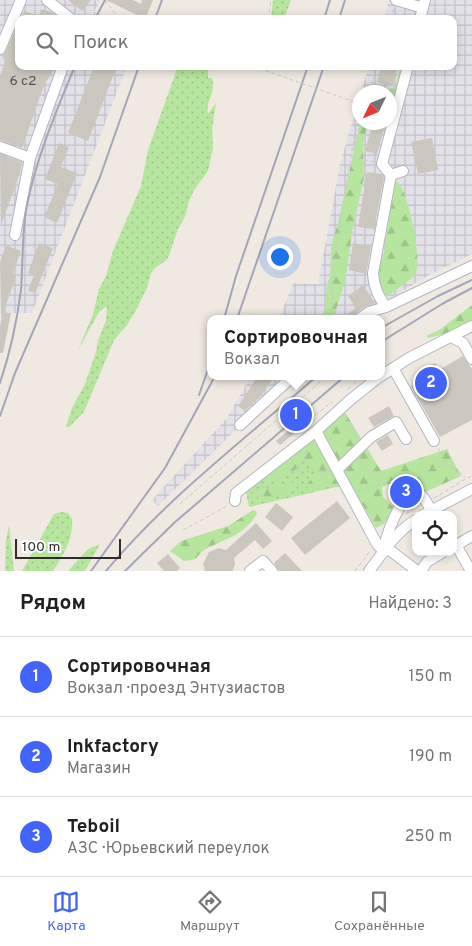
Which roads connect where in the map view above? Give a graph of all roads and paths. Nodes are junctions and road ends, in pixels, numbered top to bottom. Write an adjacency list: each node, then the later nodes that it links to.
1 (21, 0): 11 (street)
2 (47, 0): 7 (street)
3 (106, 0): 8 (path)
4 (271, 0): 9 (path)
5 (396, 0): 6 (street); 10 (path)
6 (424, 4)
7 (66, 15)
8 (116, 15)
9 (269, 15)
10 (392, 15)
11 (0, 49)
12 (62, 70): 24 (street)
13 (376, 70): 16 (path)
14 (407, 70): 18 (street)
15 (266, 71): 19 (path, bridge)
16 (372, 85)
17 (397, 94): 18 (path)
18 (400, 95): 25 (street)
19 (352, 101)
20 (356, 130): 23 (path)
21 (359, 130): 23 (path)
22 (0, 147): 24 (street)
23 (351, 157): 25 (path); 28 (path)
24 (30, 158): 29 (street)
25 (382, 164): 27 (street)
26 (402, 171): 27 (street)
27 (391, 175): 30 (street)
28 (339, 231): 30 (path); 33 (path)
29 (15, 235)
30 (380, 238): 32 (street)
31 (472, 266): 32 (street)
32 (386, 307): 34 (street)
33 (330, 315)
34 (365, 315)
35 (472, 326): 36 (street)
36 (451, 337): 37 (street); 38 (street)
37 (472, 359)
38 (393, 368): 39 (street); 53 (street)
39 (385, 373)
40 (289, 380): 49 (street)
41 (322, 380): 65 (path)
42 (375, 380): 46 (street)
43 (356, 382): 44 (path)
44 (348, 389)
45 (332, 402): 48 (path)
46 (341, 408): 51 (street); 54 (path)
47 (316, 418): 48 (path)
48 (307, 421): 50 (path)
49 (240, 425)
50 (300, 427)
51 (316, 431): 58 (street); 64 (street)
52 (406, 439): 54 (street)
53 (434, 442): 55 (path)
54 (363, 445): 58 (street)
55 (448, 464): 60 (path); 61 (path)
56 (309, 469): 57 (path); 57 (path); 58 (path)
57 (299, 470): 64 (path)
58 (338, 471): 63 (street)
59 (373, 475): 61 (path)
60 (465, 479)
61 (380, 484): 63 (path)
62 (471, 492): 67 (street)
63 (350, 494): 73 (street)
64 (235, 501): 69 (path)
65 (180, 504)
66 (427, 511): 73 (street)
67 (429, 511)
68 (412, 522): 73 (street)
69 (183, 530)
70 (472, 536): 71 (street)
71 (457, 545)
72 (457, 549): 81 (street)
73 (385, 550): 79 (street); 80 (street)
74 (437, 556): 80 (street)
75 (364, 560): 78 (path)
76 (250, 571): 77 (street)
77 (272, 571)
78 (355, 571)
79 (369, 571)
80 (420, 571)
81 (472, 571)

